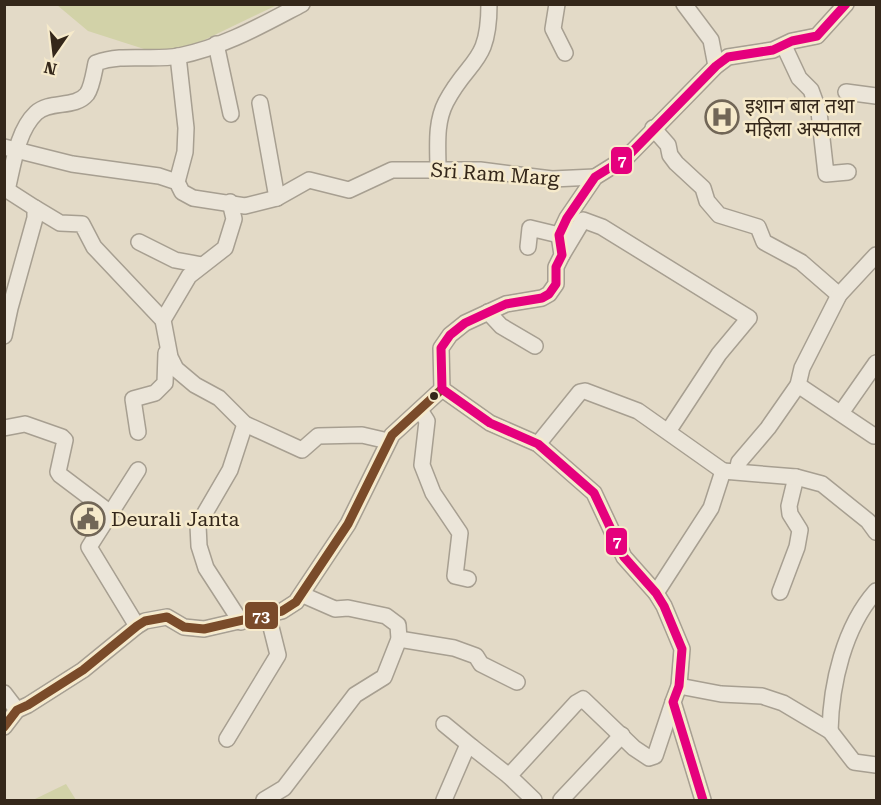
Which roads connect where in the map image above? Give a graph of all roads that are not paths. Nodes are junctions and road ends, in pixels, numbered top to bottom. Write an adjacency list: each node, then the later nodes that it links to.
1 (302, 4): 6 (street)
2 (489, 4): 17 (street)
3 (557, 4): 8 (street)
4 (684, 4): 10 (street)
5 (846, 4): 7 (street)
6 (216, 44): 9 (street); 14 (street)
7 (784, 46): 10 (street); 18 (street)
8 (566, 53)
9 (177, 56): 16 (street); 20 (street)
10 (716, 66): 15 (street)
11 (846, 92): 12 (street)
12 (876, 96)
13 (260, 103): 22 (street)
14 (231, 114)
15 (653, 128): 19 (street); 31 (street)
16 (11, 148): 20 (street); 21 (street)
17 (438, 170): 19 (street, Sri Ram Marg); 22 (street, Sri Ram Marg)
18 (848, 172)
19 (595, 177): 25 (street)
20 (177, 182): 23 (street, Sri Ram Marg)
21 (6, 190): 24 (street)
22 (277, 198): 23 (street, Sri Ram Marg)
23 (230, 202): 30 (street)
24 (35, 208): 33 (street); 34 (street)
25 (559, 235): 27 (street); 28 (street)
26 (139, 242): 30 (street)
27 (528, 247)
28 (562, 255): 32 (street); 44 (street)
29 (876, 255): 31 (street)
30 (202, 265): 33 (street)
31 (839, 295): 38 (street)
32 (488, 312): 36 (street); 39 (street)
33 (163, 320): 35 (street)
34 (4, 336)
35 (166, 338): 42 (street); 45 (street)
36 (536, 346)
37 (876, 363): 41 (street)
38 (798, 385): 41 (street); 50 (street)
39 (442, 389): 40 (street); 48 (street)
40 (420, 411): 47 (street); 54 (street)
41 (842, 413): 46 (street)
42 (245, 424): 47 (street); 60 (street)
43 (4, 428): 52 (street)
44 (669, 430): 48 (street); 50 (street)
45 (138, 432)
46 (874, 436)
47 (388, 441): 58 (street)
48 (538, 444): 57 (street)
49 (138, 470): 52 (street)
50 (730, 471): 51 (street); 57 (street)
51 (796, 477): 53 (street); 56 (street)
52 (110, 512): 61 (street)
53 (876, 532)
54 (468, 579)
55 (876, 591): 70 (street)
56 (780, 592)
57 (656, 593): 64 (street)
58 (303, 595): 59 (street); 62 (street)
59 (268, 615): 60 (street); 72 (street)
60 (241, 622): 61 (street)
61 (137, 626): 67 (street)
62 (399, 639): 63 (street); 76 (street)
63 (517, 682)
64 (679, 686): 66 (street); 70 (street)
65 (4, 693): 67 (street)
66 (673, 702): 71 (street); 80 (street)
67 (17, 710): 69 (street)
68 (444, 724): 73 (street)
69 (4, 726)
70 (830, 731): 74 (street)
71 (622, 735): 75 (street); 79 (street)
72 (227, 739)
73 (472, 747): 75 (street); 77 (street)
74 (876, 765)
75 (509, 776): 78 (street)
76 (264, 801)
77 (444, 801)
78 (534, 801)
79 (561, 801)
80 (703, 801)

